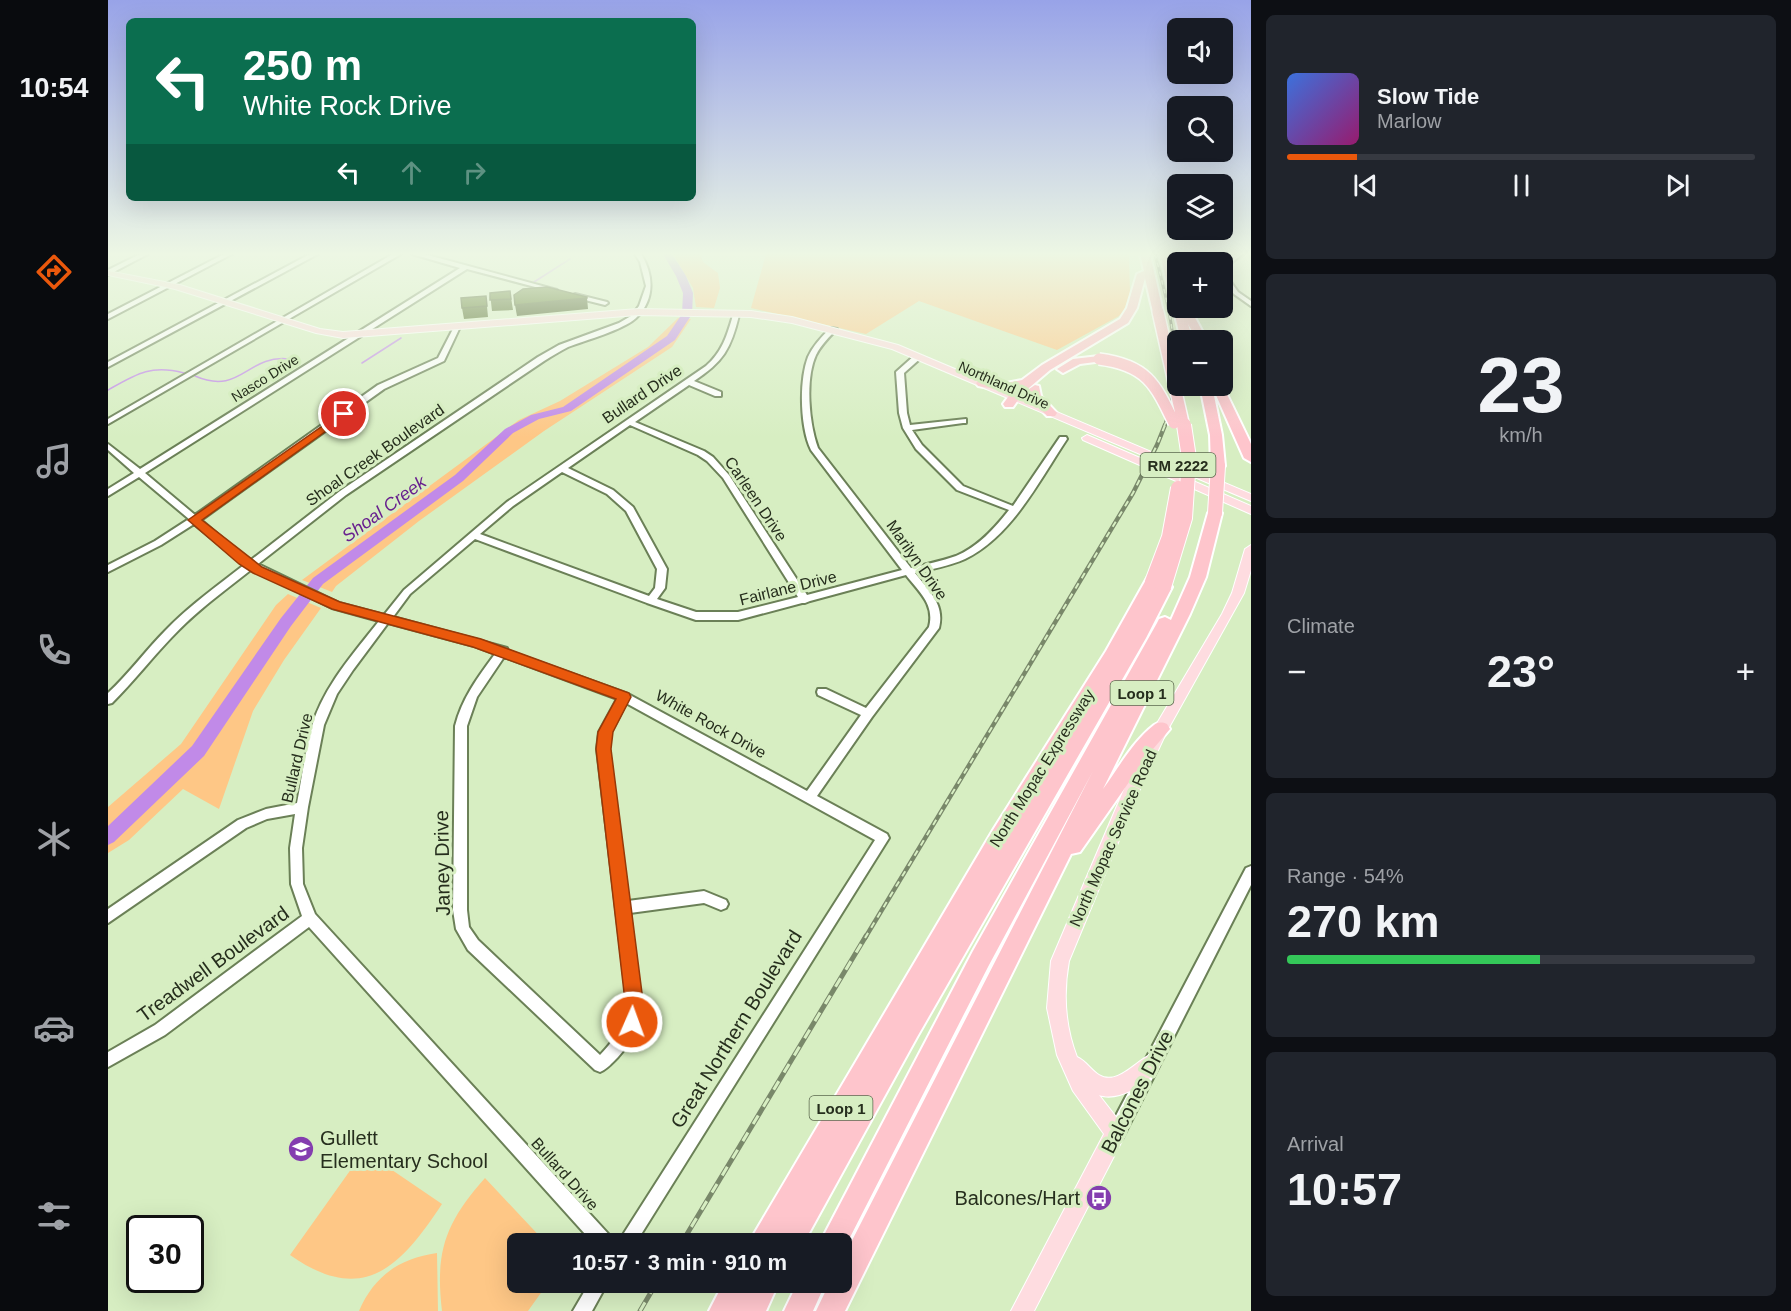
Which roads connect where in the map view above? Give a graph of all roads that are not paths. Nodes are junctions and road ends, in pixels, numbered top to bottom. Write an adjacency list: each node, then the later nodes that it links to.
1 (201, 315): 19 (street)
2 (270, 315): 13 (main road, RM 2222)
3 (294, 315): 13 (street)
4 (390, 315): 17 (street, Nasco Drive)
5 (594, 315): 15 (main road, RM 2222)
6 (611, 315): 14 (main road)
7 (633, 315): 14 (street, Shoal Creek Boulevard)
8 (736, 315): 20 (street, Bullard Drive)
9 (737, 315): 16 (main road, Northland Drive / RM 2222)
10 (1129, 315): 22 (highway)
11 (1155, 315): 32 (highway, North Mopac Expressway / Loop 1, bridge)
12 (1155, 315): 51 (highway, bridge)
13 (286, 320): 17 (main road, RM 2222); 30 (street)
14 (621, 324): 48 (street, Shoal Creek Boulevard)
15 (457, 327): 17 (main road, RM 2222); 45 (street)
16 (830, 331): 18 (main road, Northland Drive / RM 2222); 50 (street, Marilyn Drive)
17 (359, 335): 39 (street, Nasco Drive)
18 (915, 359): 21 (main road, Northland Drive / RM 2222); 27 (main road, Northland Drive / RM 2222); 33 (street)
19 (108, 364)
20 (689, 382): 23 (street); 31 (street, Bullard Drive)
21 (982, 383): 22 (highway); 27 (main road, Northland Drive / RM 2222)
22 (1032, 386): 27 (highway); 28 (highway); 32 (highway, bridge)
23 (718, 394)
24 (1200, 396): 37 (highway)
25 (1208, 396): 37 (highway, Loop 1)
26 (1223, 396): 36 (highway)
27 (1014, 400): 28 (main road, Northland Drive / RM 2222); 43 (main road, Northland Drive / RM 2222)
28 (1051, 413): 41 (main road, Northland Drive / RM 2222)
29 (963, 421): 33 (street)
30 (108, 422)
31 (629, 423): 38 (street, Bullard Drive); 52 (street, Carleen Drive)
32 (1174, 423): 51 (highway, North Mopac Expressway / Loop 1, bridge)
33 (907, 428): 42 (street)
34 (1063, 439): 42 (street, Fairlane Drive)
35 (108, 446): 39 (street, White Rock Drive)
36 (1251, 458)
37 (1213, 464): 44 (highway, Loop 1, bridge)
38 (562, 469): 46 (street, Bullard Drive); 53 (street)
39 (140, 473): 40 (street, Nasco Drive); 45 (street, White Rock Drive)
40 (108, 493)
41 (1251, 498)
42 (1014, 509): 50 (street, Fairlane Drive)
43 (1251, 510)
44 (1210, 511): 65 (highway, Loop 1); 67 (highway)
45 (194, 520): 48 (street, White Rock Drive); 49 (street)
46 (474, 535): 53 (street, Fairlane Drive); 54 (street, Bullard Drive)
47 (1251, 549): 60 (main road, North Mopac Service Road)
48 (249, 565): 54 (street, White Rock Drive); 58 (street, Shoal Creek Boulevard)
49 (108, 569)
50 (910, 571): 52 (street, Fairlane Drive); 59 (street, Marilyn Drive)
51 (1158, 585): 64 (highway); 72 (highway, North Mopac Expressway / Loop 1)
52 (805, 600): 53 (street, Fairlane Drive)
53 (651, 601)
54 (385, 620): 55 (street, White Rock Drive); 62 (street, Bullard Drive)
55 (503, 651): 57 (street, White Rock Drive); 69 (street, Janey Drive)
56 (822, 692): 59 (street)
57 (624, 697): 61 (street, White Rock Drive); 69 (street)
58 (108, 700)
59 (868, 714): 61 (street, Marilyn Drive)
60 (1161, 729): 65 (highway); 73 (main road, North Mopac Service Road)
61 (809, 797): 63 (street, White Rock Drive)
62 (302, 807): 70 (street); 71 (street, Bullard Drive)
63 (883, 838): 79 (street, Great Northern Boulevard)
64 (1013, 852): 72 (highway); 81 (highway)
65 (1055, 868): 75 (highway, Loop 1)
66 (1251, 872): 76 (street, Balcones Drive)
67 (1024, 883): 75 (highway); 82 (highway)
68 (721, 904): 69 (street)
69 (623, 908)
70 (108, 916)
71 (310, 918): 74 (street, Treadwell Boulevard); 78 (street, Bullard Drive)
72 (921, 972): 80 (highway, North Mopac Expressway / Loop 1)
73 (1069, 1058): 76 (main road); 77 (main road, North Mopac Service Road)
74 (108, 1060)
75 (956, 1060): 91 (highway, Loop 1)
76 (1150, 1065): 77 (street, Balcones Drive)
77 (1116, 1133): 92 (main road, Balcones Drive)
78 (596, 1233)
79 (632, 1233)
80 (767, 1233)
81 (794, 1233)
82 (839, 1233)
83 (593, 1293): 87 (street)
84 (733, 1293): 88 (highway)
85 (760, 1293): 89 (highway)
86 (807, 1293): 90 (highway)
87 (582, 1311)
88 (723, 1311)
89 (751, 1311)
90 (798, 1311)
91 (830, 1311)
92 (1022, 1311)

